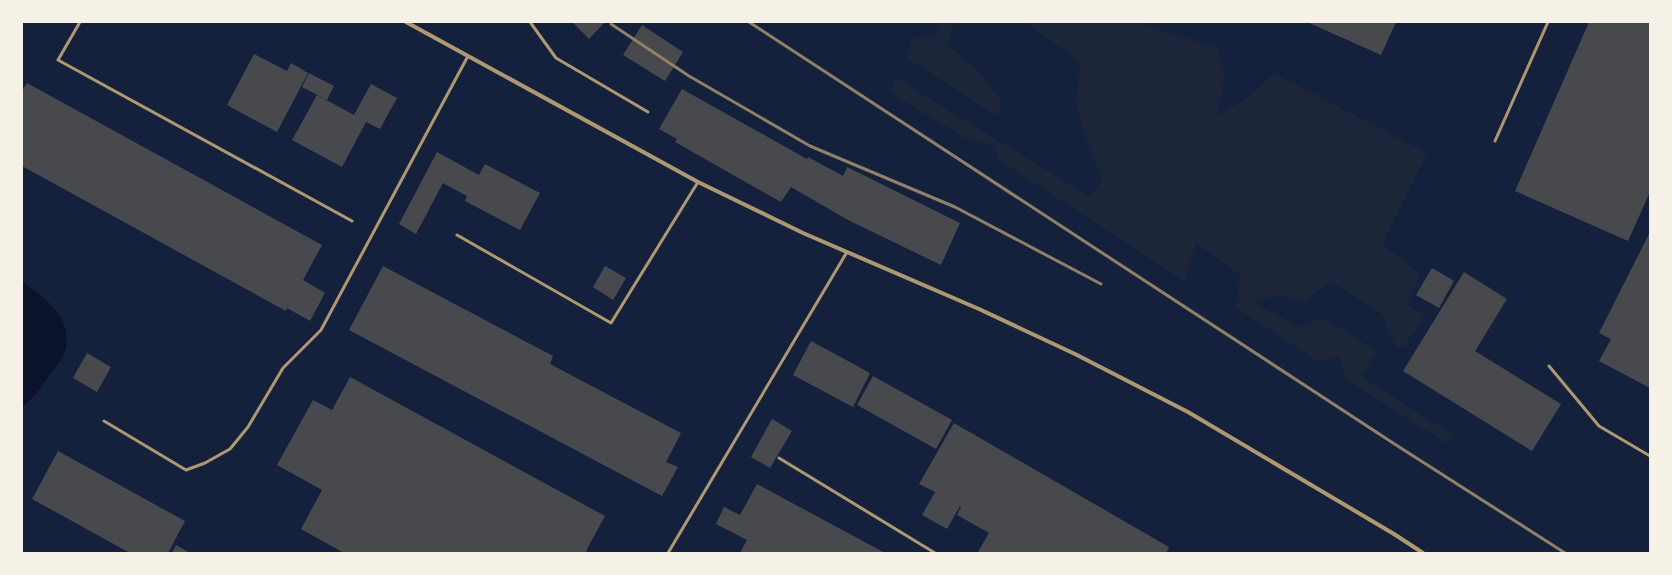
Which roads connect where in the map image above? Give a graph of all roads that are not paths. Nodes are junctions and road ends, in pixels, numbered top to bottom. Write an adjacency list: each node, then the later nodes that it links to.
1 (80, 22): 9 (lane)
2 (406, 22): 5 (street)
3 (530, 22): 6 (lane)
4 (1548, 22): 7 (lane)
5 (468, 56): 8 (street); 13 (lane)
6 (648, 112)
7 (1495, 141)
8 (698, 182): 10 (lane); 11 (street)
9 (352, 221)
10 (457, 235)
11 (847, 252): 16 (lane); 18 (street)
12 (1549, 366): 14 (lane)
13 (104, 421)
14 (1650, 456)
15 (779, 458): 17 (lane)
16 (668, 553)
17 (935, 553)
18 (1423, 553)

